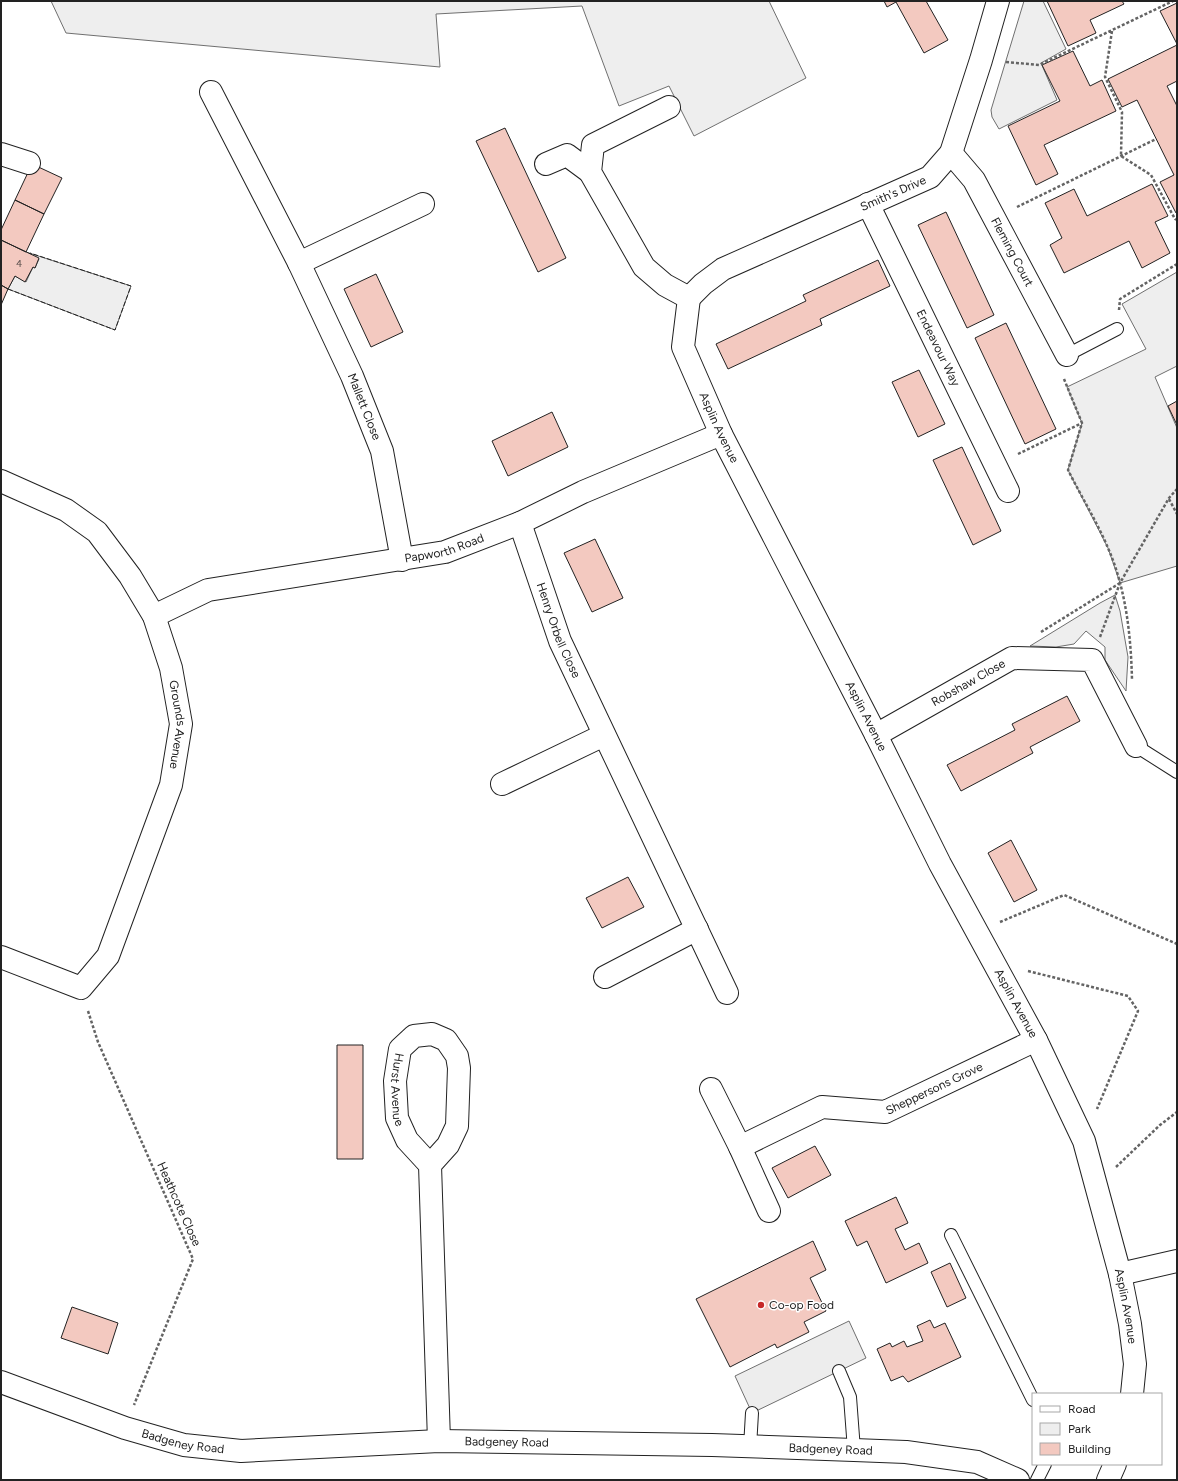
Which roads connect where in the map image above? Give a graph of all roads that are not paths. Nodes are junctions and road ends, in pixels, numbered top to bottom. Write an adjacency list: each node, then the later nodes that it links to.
1 (998, 1): 4 (street, Smith's Drive)
2 (211, 92): 11 (street, Mallett Close)
3 (669, 107): 8 (street)
4 (951, 153): 10 (street, Smith's Drive); 14 (street, Fleming Court)
5 (1, 154): 6 (street)
6 (29, 163)
7 (546, 164): 8 (street)
8 (590, 172): 12 (street)
9 (423, 204): 11 (street)
10 (868, 204): 12 (street, Smith's Drive); 17 (street, Endeavour Way)
11 (299, 263): 19 (street, Mallett Close)
12 (689, 298): 15 (street, Asplin Avenue)
13 (1117, 329): 14 (lane)
14 (1067, 355)
15 (721, 434): 18 (street, Papworth Road); 22 (street, Asplin Avenue)
16 (1, 482): 20 (street, Grounds Avenue)
17 (1008, 490)
18 (520, 524): 19 (street, Papworth Road); 21 (street, Henry Orbell Close)
19 (402, 560): 20 (street, Papworth Road)
20 (154, 616): 27 (street, Grounds Avenue)
21 (604, 735): 25 (street); 26 (street, Henry Orbell Close)
22 (876, 735): 23 (street, Robshaw Close); 30 (street, Asplin Avenue)
23 (1136, 746): 24 (lane)
24 (1177, 772)
25 (502, 784)
26 (698, 930): 28 (street); 29 (street, Henry Orbell Close)
27 (1, 957)
28 (605, 977)
29 (727, 993)
30 (1036, 1040): 32 (street, Sheppersons Grove); 37 (street, Asplin Avenue)
31 (711, 1089): 32 (street)
32 (740, 1147): 34 (street)
33 (430, 1165): 33 (street, Hurst Avenue); 43 (street)
34 (769, 1211)
35 (951, 1235): 41 (lane)
36 (1177, 1261): 37 (street)
37 (1120, 1274): 40 (street, Asplin Avenue)
38 (839, 1371): 45 (lane)
39 (1, 1382): 43 (street, Badgeney Road)
40 (1132, 1393)
41 (1032, 1398)
42 (752, 1413): 44 (lane)
43 (439, 1441): 44 (street, Badgeney Road)
44 (750, 1446): 45 (street, Badgeney Road)
45 (854, 1450): 48 (street, Badgeney Road)
46 (1044, 1465): 49 (lane)
47 (1115, 1465): 50 (street)
48 (1018, 1480)
49 (1037, 1480)
50 (1108, 1480)

